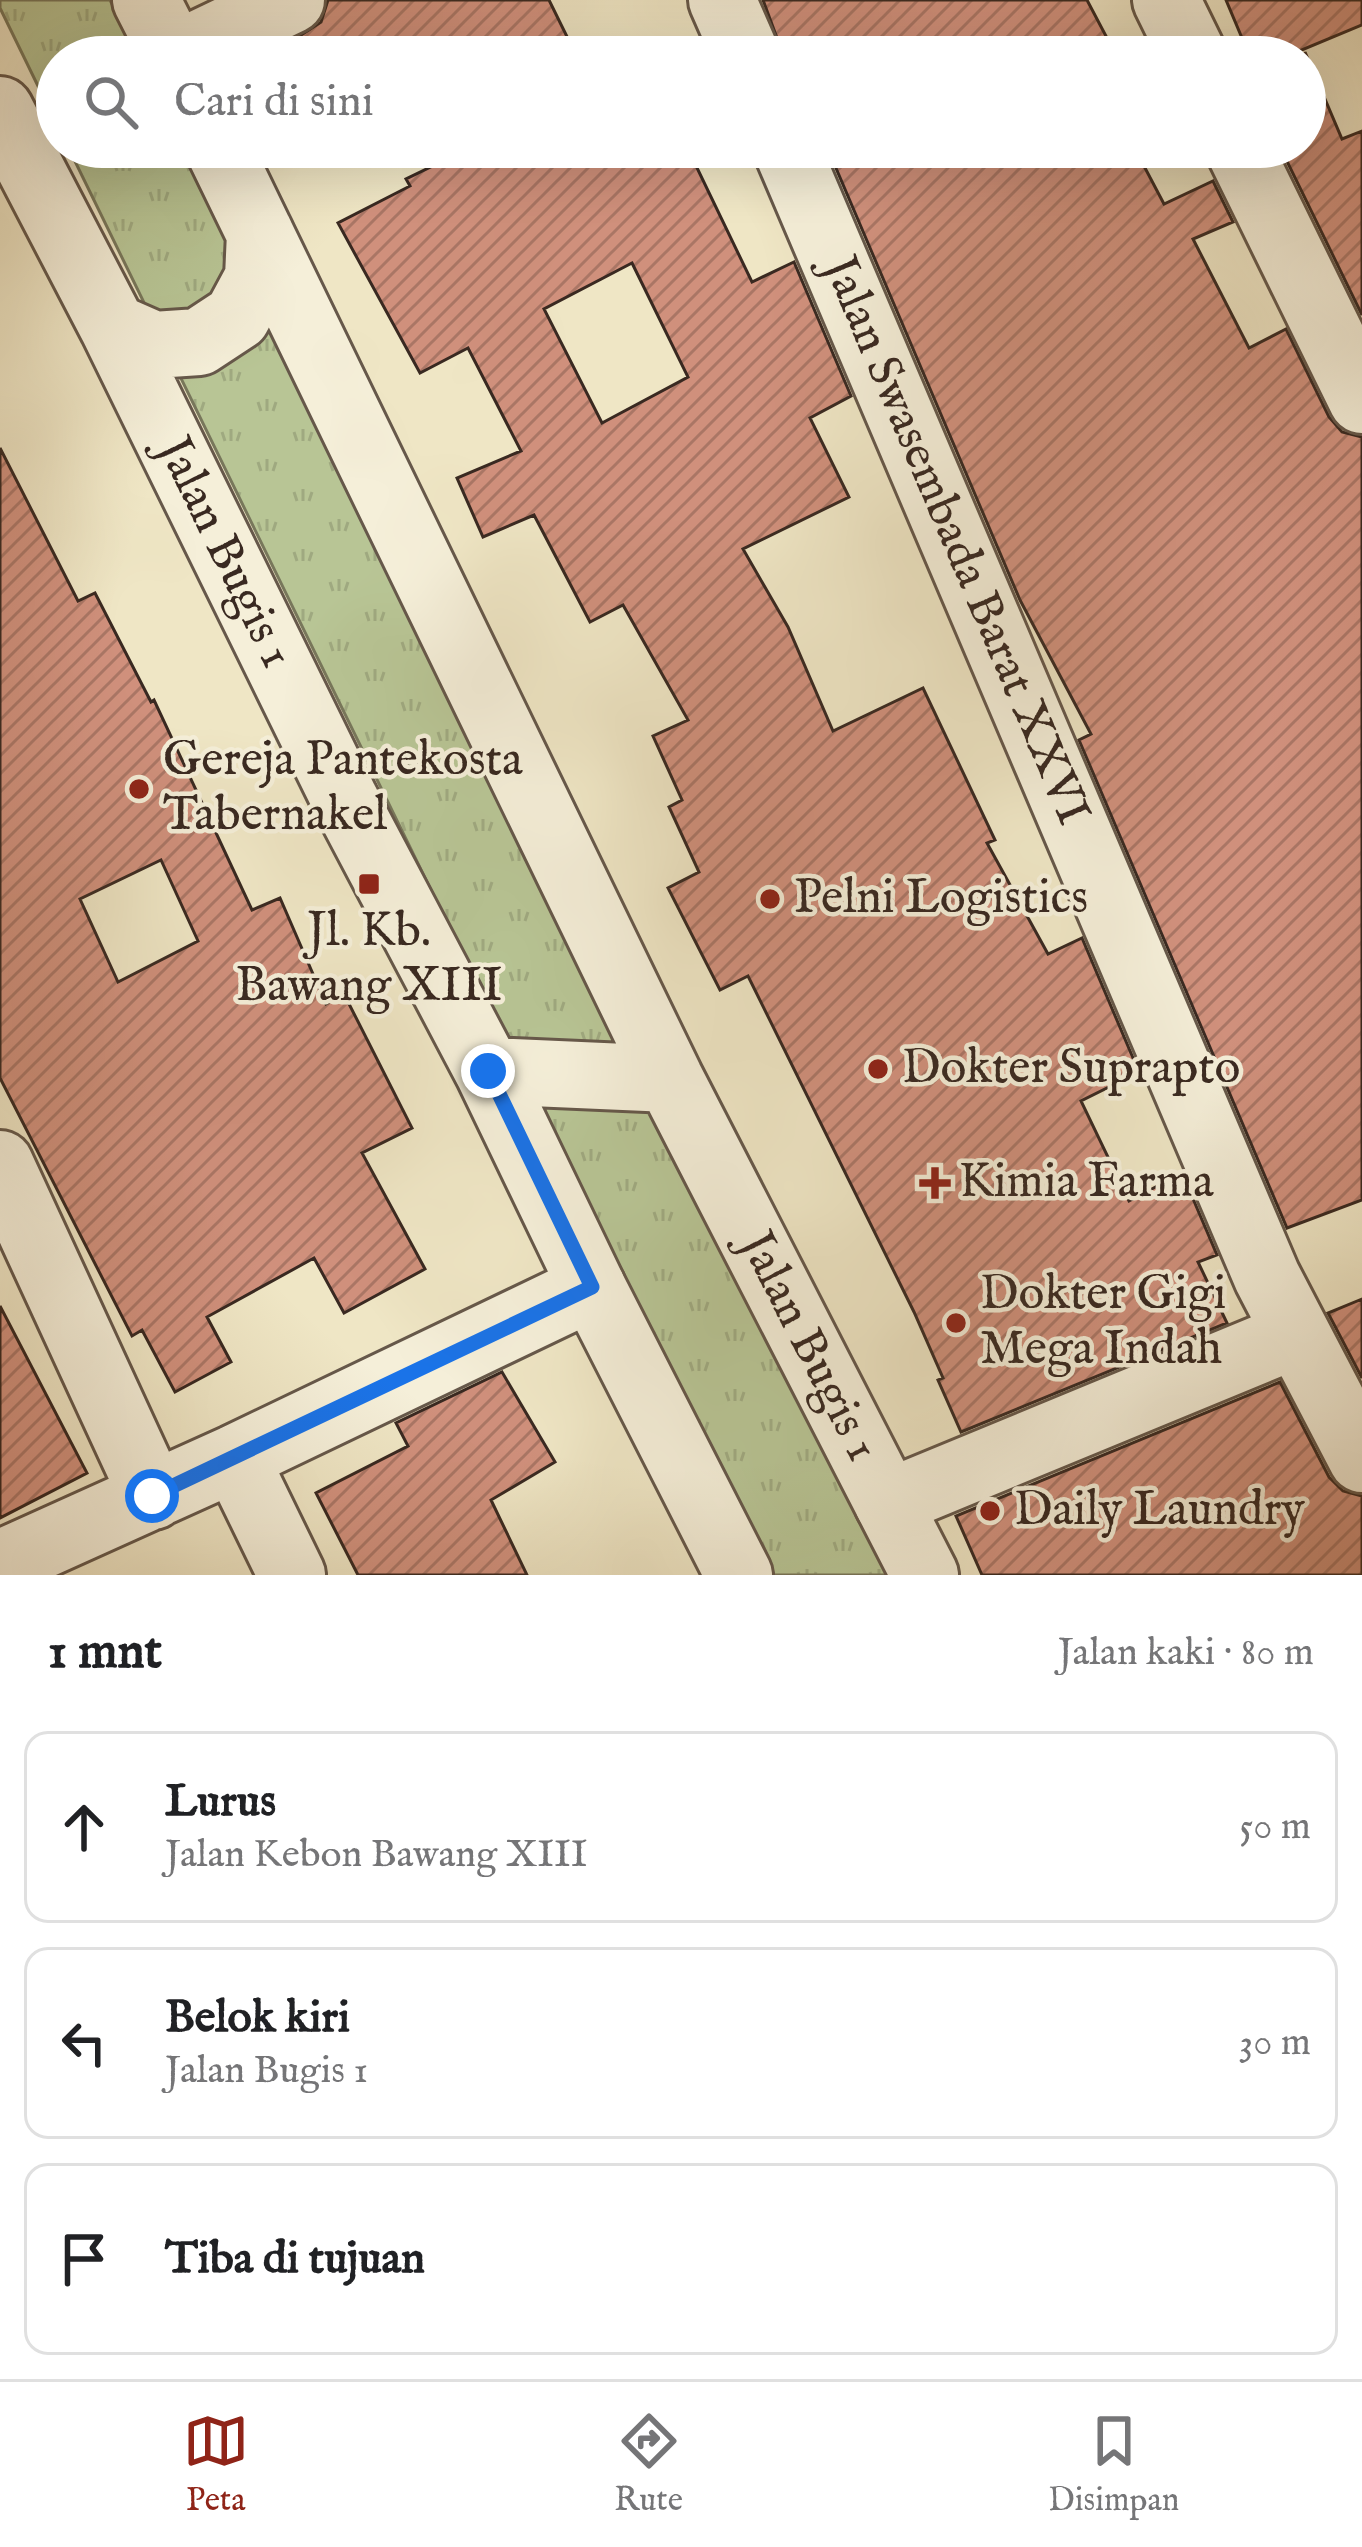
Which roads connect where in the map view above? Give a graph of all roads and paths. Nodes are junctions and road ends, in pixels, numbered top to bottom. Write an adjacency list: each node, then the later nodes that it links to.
1 (146, 0): 5 (street)
2 (291, 0): 6 (street)
3 (722, 0): 7 (street)
4 (1166, 0): 8 (street)
5 (164, 36)
6 (217, 36)
7 (738, 36)
8 (1184, 36)
9 (1, 114): 14 (street, Jalan Bugis 1)
10 (228, 168): 13 (street, Jalan Bugis 1)
11 (795, 168): 22 (street, Jalan Swasembada Barat XXVI)
12 (1248, 168): 15 (street)
13 (260, 232): 14 (street); 19 (street, Jalan Bugis 1)
14 (113, 327): 18 (street, Jalan Bugis 1)
15 (1362, 400)
16 (464, 742): 17 (path)
17 (381, 782)
18 (488, 1071): 19 (street); 21 (street, Jalan Bugis 1)
19 (670, 1079): 26 (street, Jalan Bugis 1)
20 (0, 1164): 25 (street)
21 (592, 1287): 23 (street); 29 (street, Jalan Bugis 1)
22 (1295, 1335): 24 (street, Jalan Swasembada Barat XXVI); 26 (street)
23 (235, 1458): 25 (street); 28 (street)
24 (1362, 1459)
25 (152, 1496): 27 (street)
26 (888, 1503): 30 (street, Jalan Bugis 1)
27 (0, 1564)
28 (292, 1575)
29 (740, 1575)
30 (925, 1575)

